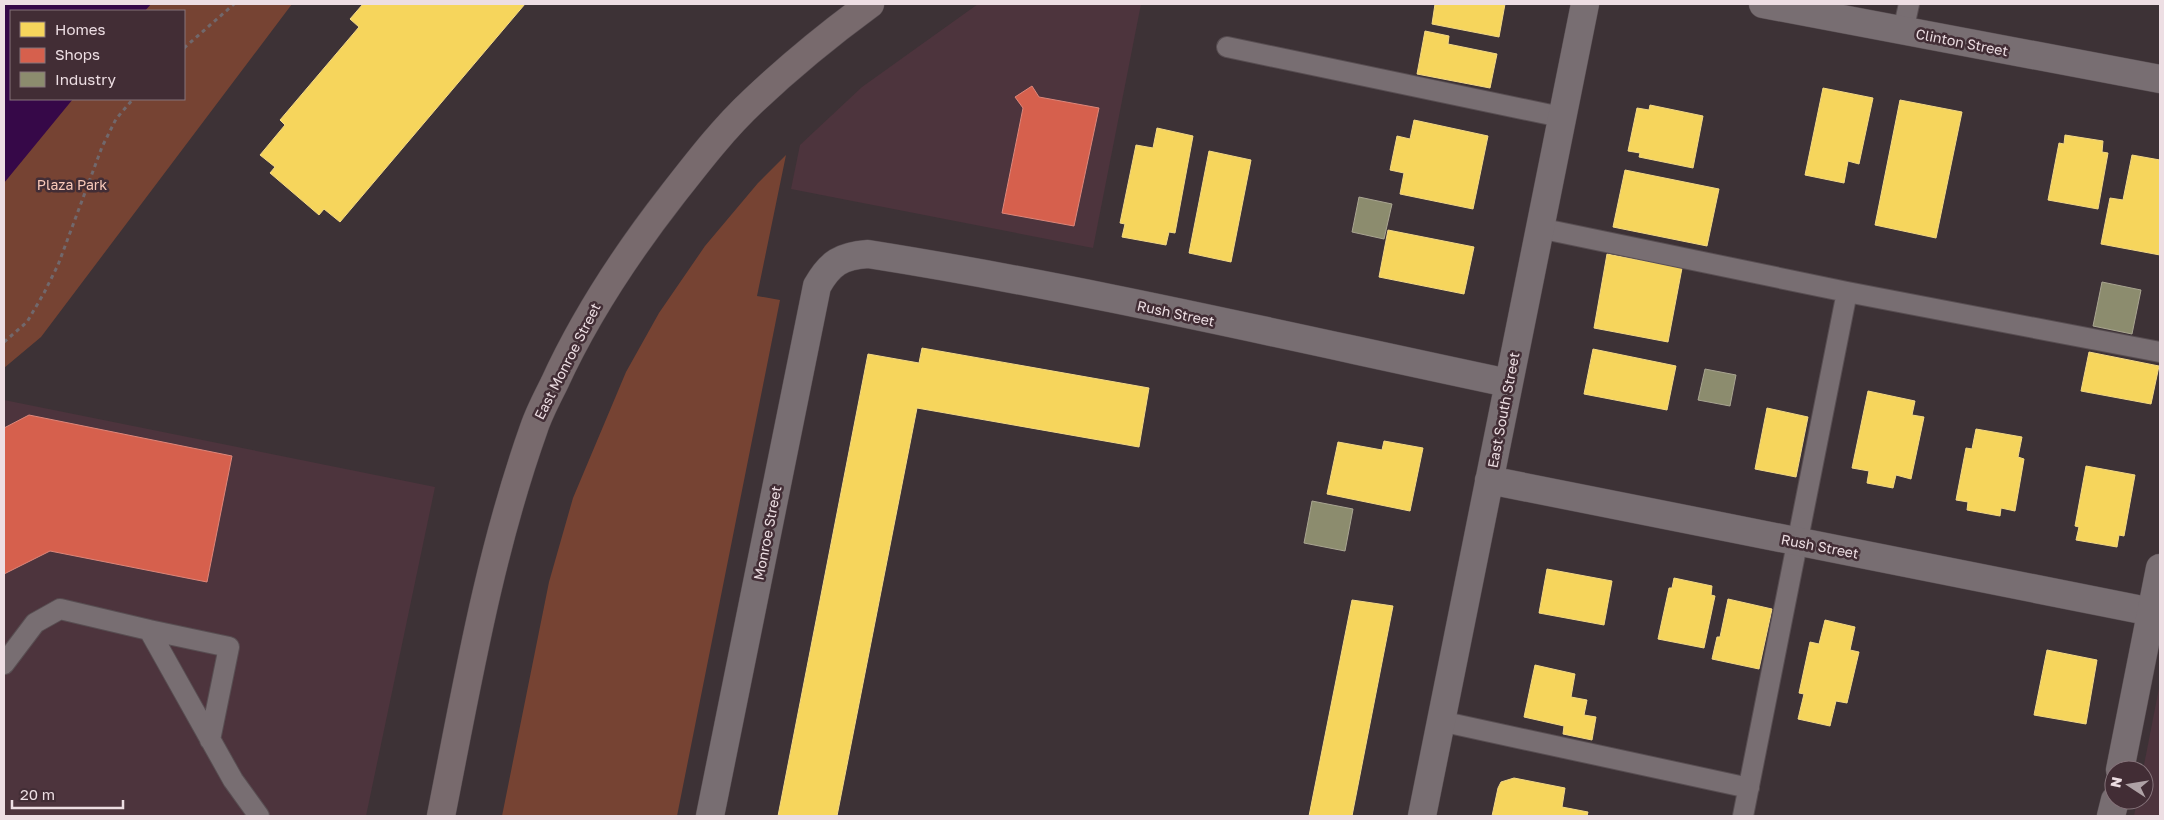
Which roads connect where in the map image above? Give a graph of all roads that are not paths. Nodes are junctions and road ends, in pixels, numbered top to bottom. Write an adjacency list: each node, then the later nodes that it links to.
1 (870, 4): 25 (main road, East Monroe Street)
2 (1585, 4): 8 (street, East South Street)
3 (1763, 4): 5 (street, Clinton Street)
4 (1909, 4): 5 (lane)
5 (1903, 31): 7 (street, Clinton Street)
6 (1227, 47): 8 (lane)
7 (2160, 79)
8 (1561, 117): 9 (street, East South Street)
9 (1539, 228): 11 (lane); 13 (street, East South Street)
10 (842, 260): 13 (street, Rush Street); 26 (street, Monroe Street)
11 (1847, 292): 12 (lane); 15 (lane)
12 (2160, 352)
13 (1508, 383): 14 (street, East South Street)
14 (1489, 480): 15 (street, Rush Street); 20 (street, East South Street)
15 (1797, 541): 17 (street, Rush Street); 23 (lane)
16 (2160, 568): 17 (street)
17 (2152, 612): 22 (street)
18 (149, 630): 19 (lane); 21 (lane); 21 (lane)
19 (4, 664)
20 (1440, 721): 23 (lane); 27 (street, East South Street)
21 (210, 740): 24 (lane)
22 (2122, 760)
23 (1749, 788): 28 (lane)
24 (259, 816)
25 (442, 816)
26 (710, 816)
27 (1422, 816)
28 (1743, 816)

